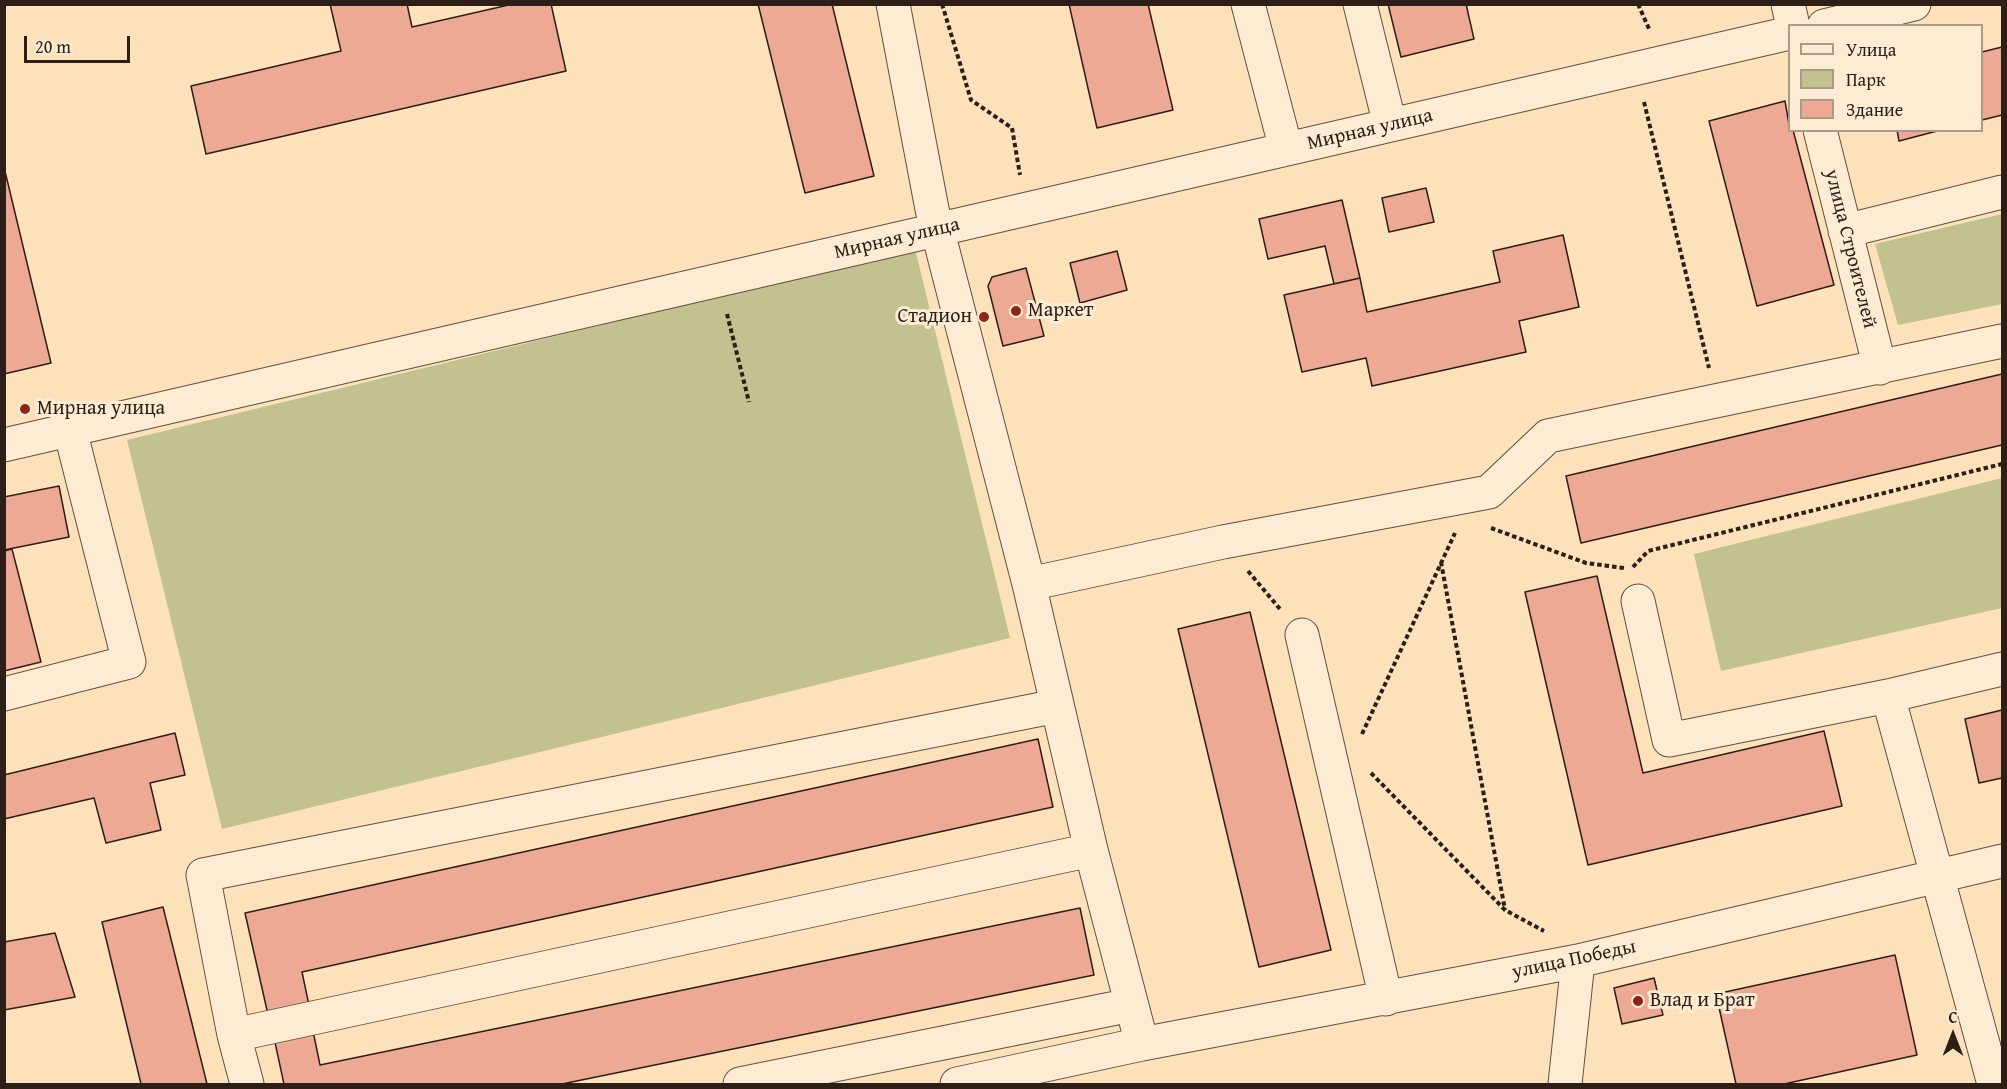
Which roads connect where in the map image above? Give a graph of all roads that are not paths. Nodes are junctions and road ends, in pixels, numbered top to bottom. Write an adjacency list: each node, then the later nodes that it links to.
1 (894, 4): 13 (street)
2 (1248, 4): 11 (street)
3 (1360, 4): 9 (street)
4 (1788, 4): 6 (street)
5 (1914, 4): 7 (street)
6 (1793, 24)
7 (1832, 24)
8 (1788, 33): 9 (street, Мирная улица)
9 (1390, 125): 11 (street, Мирная улица)
10 (1820, 132): 14 (street, улица Строителей)
11 (1286, 149): 13 (street, Мирная улица)
12 (2002, 192): 14 (street)
13 (938, 230): 17 (street, Мирная улица); 19 (street)
14 (1845, 231): 16 (street, улица Строителей)
15 (2002, 341): 16 (street)
16 (1880, 368): 19 (street)
17 (70, 430): 18 (street, Мирная улица); 23 (street)
18 (4, 445)
19 (1029, 584): 25 (street)
20 (1638, 601): 24 (street)
21 (1302, 635): 30 (street)
22 (2002, 669): 24 (street)
23 (4, 694)
24 (1888, 696): 28 (street)
25 (1057, 706): 26 (street); 32 (street)
26 (1091, 850): 31 (street); 32 (street)
27 (2002, 861): 28 (street, улица Победы)
28 (1939, 877): 29 (street, улица Победы); 38 (street)
29 (1578, 961): 30 (street, улица Победы); 37 (street)
30 (1386, 999): 33 (street, улица Победы)
31 (1131, 1005): 33 (street); 35 (street)
32 (234, 1035): 34 (street)
33 (1142, 1044): 36 (street, улица Победы)
34 (247, 1084)
35 (740, 1084)
36 (957, 1084)
37 (1565, 1084)
38 (1994, 1084)

